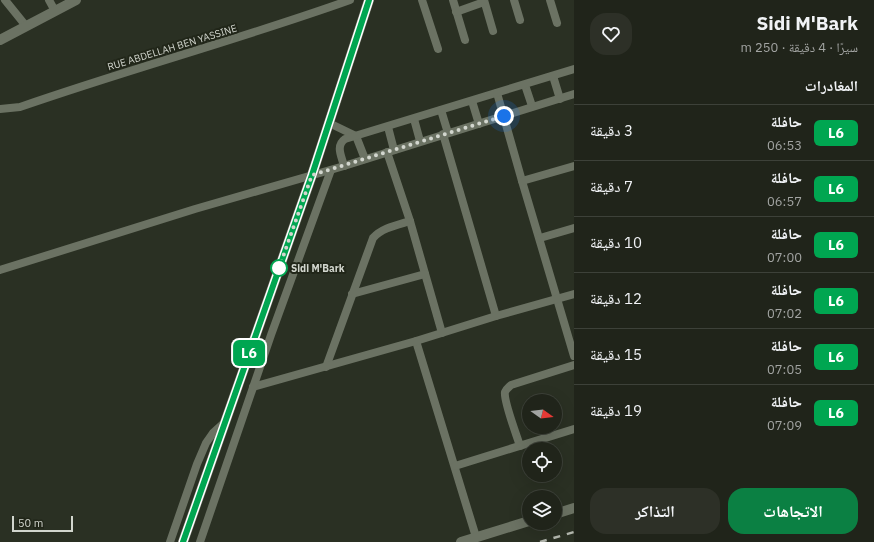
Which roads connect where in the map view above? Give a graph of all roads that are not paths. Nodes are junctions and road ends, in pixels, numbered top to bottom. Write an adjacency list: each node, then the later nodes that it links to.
1 (5, 0): 15 (street)
2 (49, 0): 11 (street)
3 (76, 0): 11 (main road)
4 (350, 0): 28 (street, RUE ABDELLAH BEN YASSINE)
5 (369, 0): 32 (main road)
6 (422, 0): 19 (street)
7 (453, 0): 12 (street)
8 (514, 0): 13 (street)
9 (550, 0): 14 (street)
10 (484, 1): 12 (street); 16 (street)
11 (55, 11): 15 (main road)
12 (456, 12): 18 (street)
13 (520, 20)
14 (557, 23)
15 (26, 26): 17 (main road)
16 (493, 31)
17 (0, 40)
18 (465, 40)
19 (438, 49)
20 (574, 70): 21 (street)
21 (553, 76): 22 (street); 25 (street)
22 (525, 84): 23 (street); 27 (street)
23 (497, 93): 26 (street); 30 (street)
24 (574, 94): 25 (street)
25 (560, 99): 27 (street)
26 (472, 101): 29 (street); 33 (street)
27 (532, 106): 30 (street)
28 (0, 109)
29 (441, 110): 31 (street); 35 (street)
30 (504, 116): 33 (street); 44 (street)
31 (414, 119): 34 (street); 37 (street)
32 (329, 123): 36 (street); 43 (main road)
33 (479, 124): 35 (street)
34 (388, 127): 36 (street); 38 (street)
35 (446, 134): 37 (street); 53 (street)
36 (356, 136): 39 (street); 40 (street)
37 (420, 141): 38 (street)
38 (391, 151): 39 (street); 45 (street)
39 (365, 159): 40 (street)
40 (344, 166): 42 (street)
41 (574, 166): 44 (street)
42 (331, 170): 43 (street); 59 (street)
43 (312, 175): 48 (street); 60 (main road)
44 (522, 181): 47 (street)
45 (410, 221): 49 (street); 50 (street)
46 (574, 228): 47 (street)
47 (540, 238): 52 (street)
48 (0, 270)
49 (425, 274): 50 (street); 54 (street)
50 (352, 294): 58 (street)
51 (574, 294): 52 (street)
52 (557, 299): 53 (street); 56 (street)
53 (496, 316): 54 (street)
54 (442, 333): 55 (street)
55 (416, 341): 58 (street); 63 (street)
56 (574, 356)
57 (574, 365): 62 (street)
58 (326, 367): 59 (street)
59 (254, 387): 70 (street)
60 (224, 423): 68 (street); 69 (main road)
61 (574, 429): 62 (street)
62 (520, 446): 63 (street)
63 (455, 466): 67 (street)
64 (574, 508): 65 (main road)
65 (562, 512)
66 (522, 524): 67 (main road)
67 (476, 538): 71 (main road)
68 (170, 542)
69 (183, 542)
70 (200, 542)
71 (461, 542)

